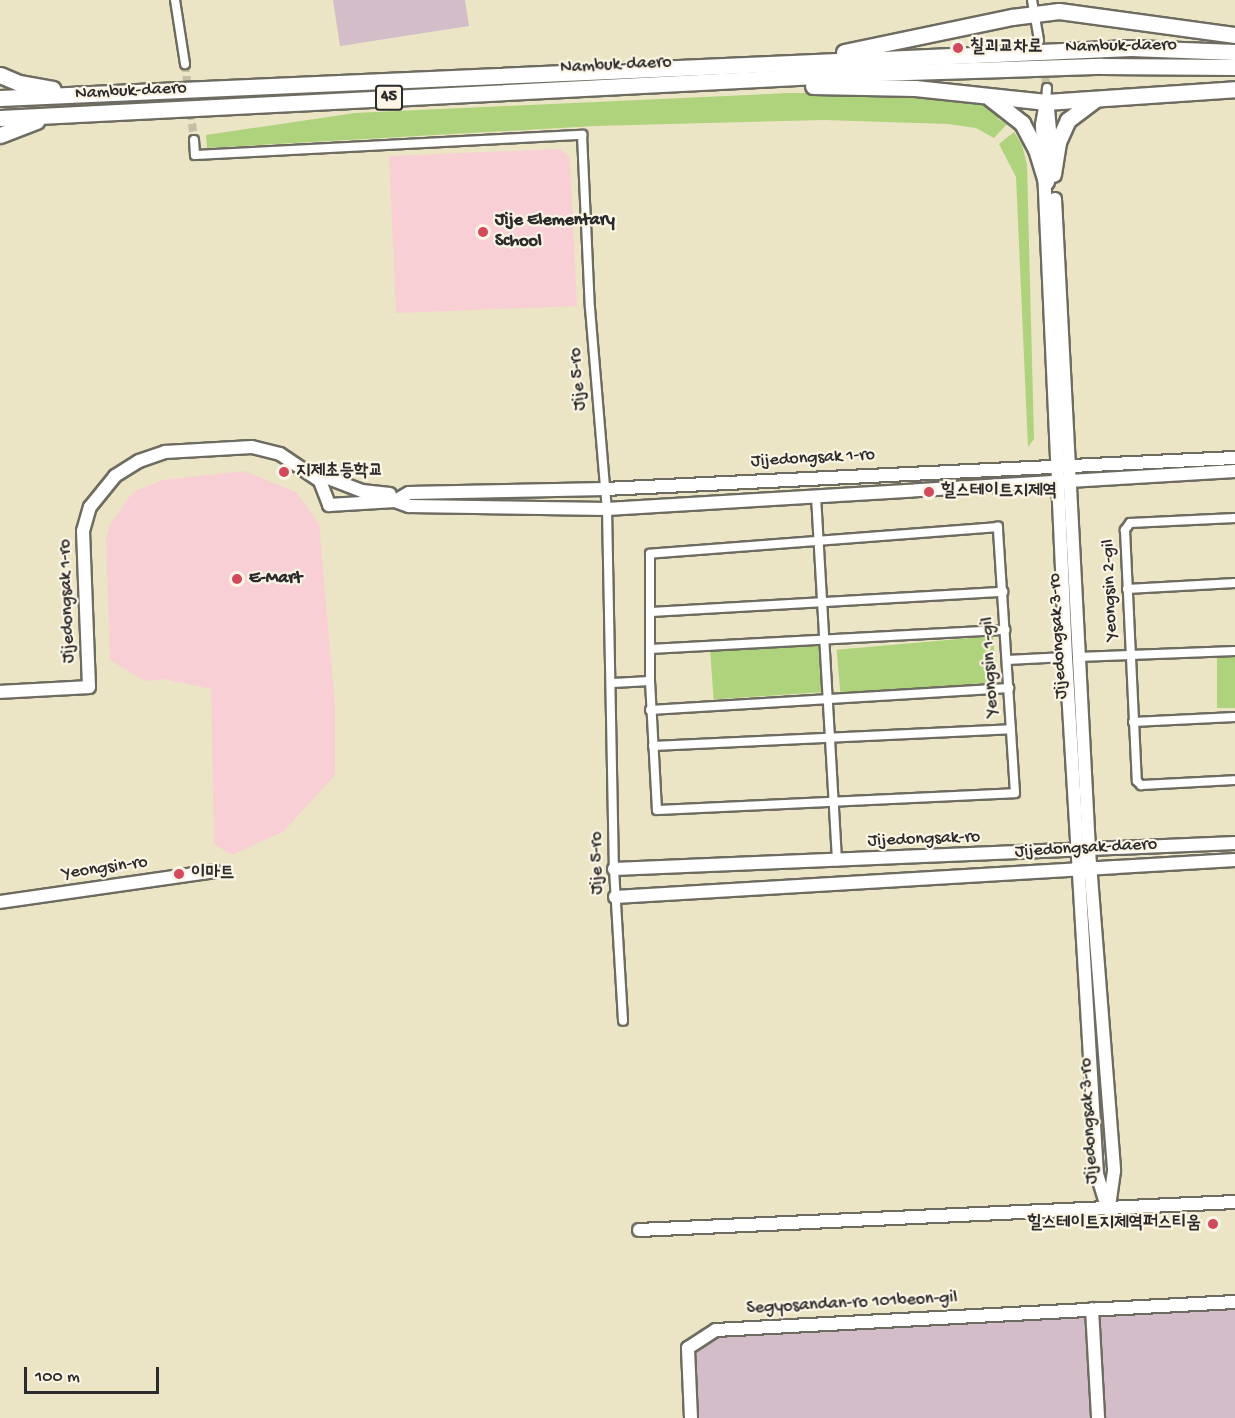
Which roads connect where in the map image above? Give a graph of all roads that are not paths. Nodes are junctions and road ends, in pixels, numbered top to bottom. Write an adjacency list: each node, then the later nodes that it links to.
1 (175, 0): 10 (street)
2 (1024, 0): 6 (highway)
3 (1043, 0): 5 (highway)
4 (1033, 7): 5 (highway); 6 (highway); 8 (street)
5 (1059, 12): 7 (highway)
6 (1012, 17): 12 (highway)
7 (1235, 35)
8 (1039, 40)
9 (1235, 52): 12 (highway, Nambuk-daero / 45)
10 (185, 64)
11 (1235, 67): 14 (highway, Nambuk-daero / 45)
12 (650, 71): 16 (highway, Nambuk-daero / 45)
13 (0, 75): 16 (highway)
14 (725, 82): 17 (highway); 21 (highway, Nambuk-daero / 45)
15 (1235, 89): 20 (highway)
16 (81, 93): 19 (highway, Nambuk-daero / 45)
17 (984, 95): 18 (highway); 25 (highway)
18 (1047, 95): 20 (highway); 25 (street, Jijedongsak 3-ro)
19 (0, 98)
20 (1098, 99): 25 (highway)
21 (52, 115): 22 (highway, Nambuk-daero / 45); 23 (highway)
22 (0, 118)
23 (0, 135)
24 (194, 140): 33 (street, Jije 5-ro)
25 (1050, 178): 27 (street, Jijedongsak 3-ro); 28 (street, Jijedongsak 3-ro)
26 (1235, 458): 27 (street, Jijedongsak 1-ro)
27 (1071, 464): 28 (street, Jijedongsak 1-ro); 31 (street, Jijedongsak 3-ro)
28 (1055, 465): 32 (street, Jijedongsak 3-ro); 33 (street, Jijedongsak 1-ro)
29 (308, 470): 34 (street); 36 (street, Jijedongsak 1-ro); 55 (street, Jijedongsak 1-ro)
30 (1235, 471): 31 (street, Jijedongsak 1-ro)
31 (1070, 480): 32 (street, Jijedongsak 1-ro); 50 (street, Jijedongsak 3-ro)
32 (1057, 482): 35 (street, Jijedongsak 1-ro); 50 (street, Jijedongsak 3-ro)
33 (605, 489): 34 (street, Jijedongsak 1-ro); 37 (street, Jije 5-ro)
34 (409, 493): 36 (street, Jijedongsak 1-ro)
35 (816, 496): 37 (street, Jijedongsak 1-ro); 39 (street)
36 (395, 501): 37 (street, Jijedongsak 1-ro)
37 (607, 509): 53 (street, Jije 5-ro)
38 (1235, 518): 41 (street, Yeongsin 2-gil)
39 (820, 541): 42 (street, Yeongsin 1-gil); 43 (street); 44 (street, Yeongsin 1-gil)
40 (1235, 584): 41 (street)
41 (1127, 589): 49 (street, Yeongsin 2-gil)
42 (1003, 592): 43 (street); 45 (street, Yeongsin 1-gil)
43 (824, 602): 44 (street); 46 (street)
44 (651, 612): 47 (street, Yeongsin 1-gil)
45 (1005, 630): 46 (street); 51 (street, Yeongsin 1-gil)
46 (826, 640): 47 (street); 56 (street)
47 (650, 649): 52 (street, Yeongsin 1-gil)
48 (1235, 651): 49 (street)
49 (1130, 656): 50 (street, Yeongsin 2-gil); 59 (street, Yeongsin 2-gil)
50 (1072, 657): 51 (street, Yeongsin 2-gil); 66 (street, Jijedongsak 3-ro)
51 (1008, 660): 54 (street, Yeongsin 1-gil)
52 (650, 681): 53 (street); 57 (street, Yeongsin 1-gil)
53 (613, 683): 70 (street, Jije 5-ro)
54 (1009, 688): 56 (street); 60 (street, Yeongsin 1-gil)
55 (0, 692)
56 (829, 699): 57 (street); 61 (street)
57 (650, 710): 62 (street, Yeongsin 1-gil)
58 (1235, 717): 59 (street)
59 (1134, 722): 63 (street, Yeongsin 2-gil)
60 (1011, 729): 61 (street); 64 (street, Yeongsin 1-gil)
61 (830, 738): 62 (street); 64 (street)
62 (652, 746): 64 (street, Yeongsin 1-gil)
63 (1235, 780)
64 (834, 802): 68 (street)
65 (1235, 843): 66 (street, Jijedongsak-ro)
66 (1083, 851): 68 (street, Jijedongsak-ro); 69 (street, Jijedongsak 3-ro)
67 (1235, 860): 69 (street, Jijedongsak-daero)
68 (837, 861): 70 (street, Jijedongsak-ro)
69 (1084, 867): 72 (street, Jijedongsak-daero); 76 (street, Jijedongsak 3-ro)
70 (614, 869): 72 (street, Jije 5-ro)
71 (215, 871): 73 (street, Yeongsin-ro)
72 (615, 897): 74 (street, Jije 5-ro)
73 (0, 902)
74 (623, 1021)
75 (1235, 1202): 76 (street)
76 (1108, 1209): 77 (street)
77 (639, 1230)
78 (1235, 1302): 79 (street)
79 (1092, 1309): 80 (street, Segyosandan-ro 101beon-gil); 81 (street)
80 (691, 1418)
81 (1098, 1418)

